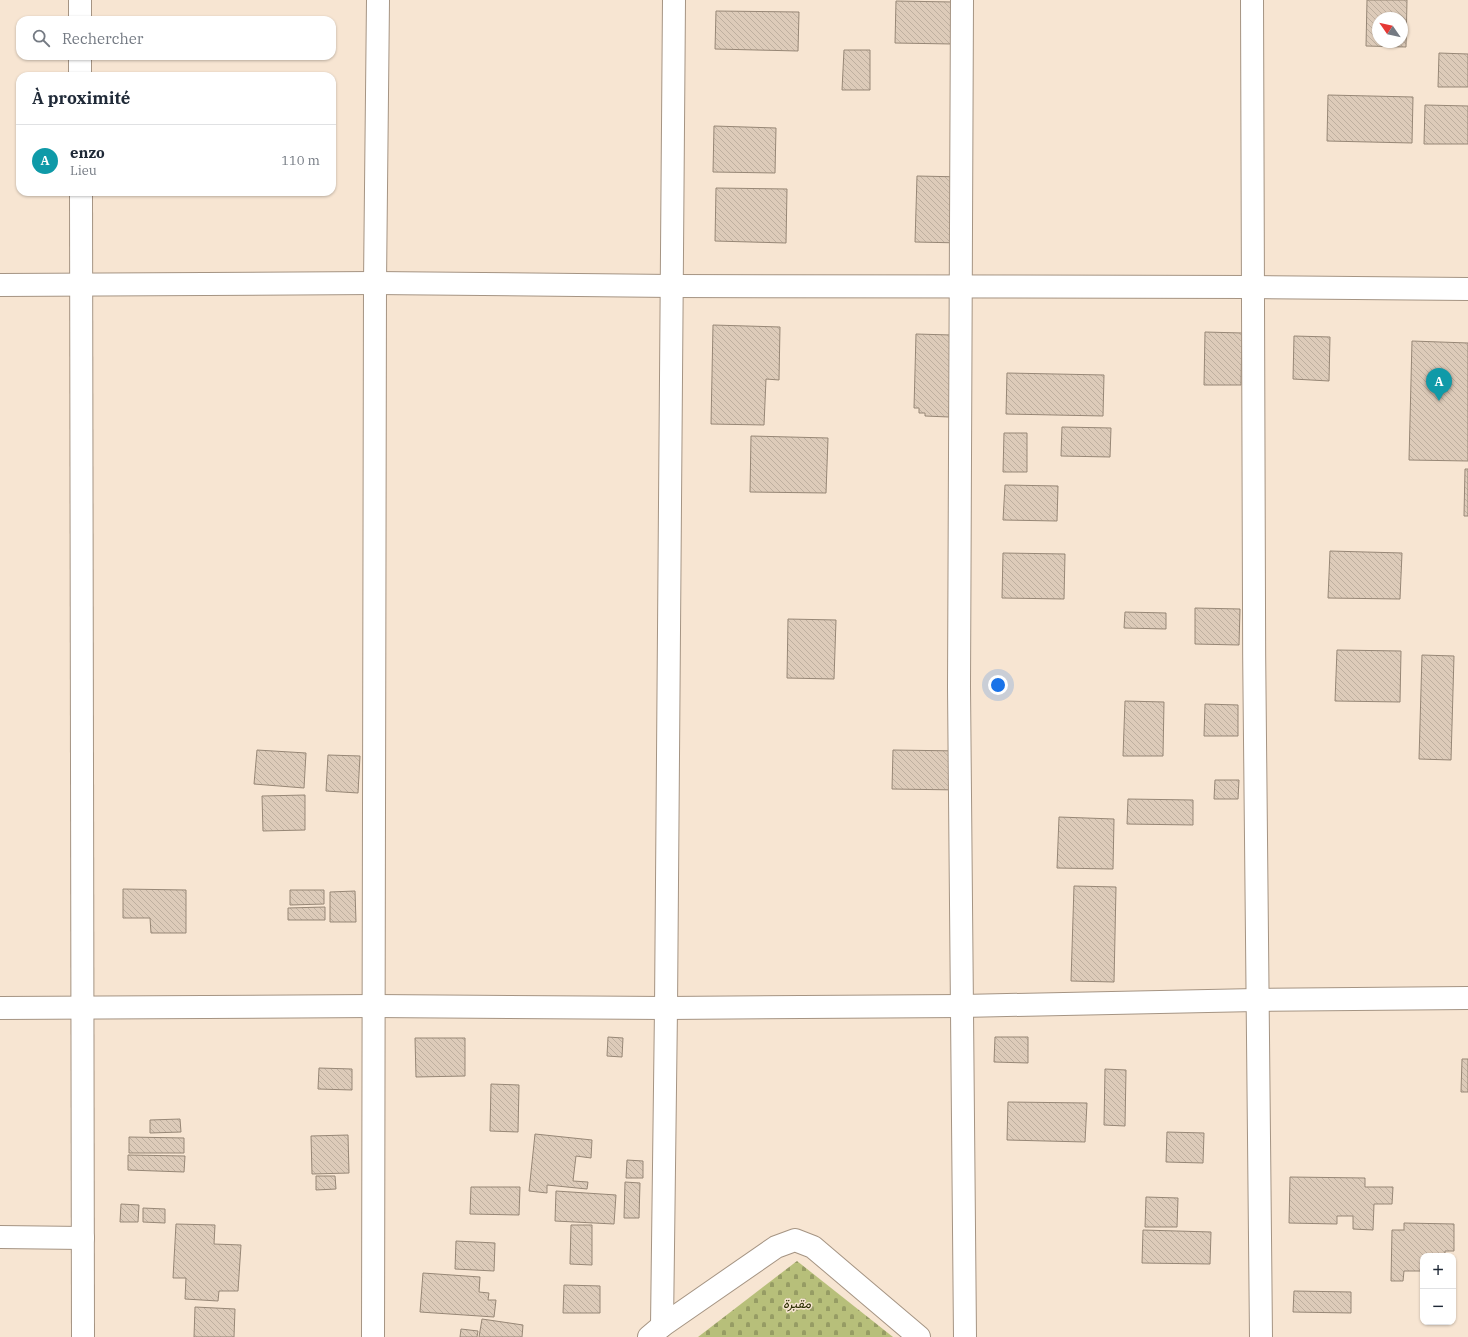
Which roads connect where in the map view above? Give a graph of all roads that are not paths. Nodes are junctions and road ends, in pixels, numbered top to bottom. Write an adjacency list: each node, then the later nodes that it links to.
1 (80, 0): 6 (street)
2 (378, 0): 10 (street)
3 (674, 0): 13 (street)
4 (962, 0): 14 (street)
5 (1252, 0): 15 (street)
6 (80, 16)
7 (80, 60): 8 (street)
8 (80, 72)
9 (81, 196): 12 (street)
10 (375, 283): 12 (street); 13 (street); 19 (street)
11 (0, 285): 12 (street)
12 (81, 285): 22 (street)
13 (672, 286): 14 (street); 23 (street)
14 (960, 287): 15 (street); 20 (street)
15 (1252, 287): 16 (street); 18 (street)
16 (1468, 290)
17 (1468, 998): 18 (street)
18 (1256, 1000): 20 (street); 31 (street)
19 (374, 1006): 22 (street); 23 (street); 28 (street)
20 (962, 1006): 23 (street); 30 (street)
21 (0, 1008): 22 (street)
22 (83, 1008): 25 (street)
23 (666, 1008): 26 (street)
24 (0, 1237): 25 (street)
25 (83, 1238): 27 (street)
26 (656, 1332): 29 (street)
27 (83, 1337)
28 (373, 1337)
29 (919, 1337)
30 (965, 1337)
31 (1261, 1337)

